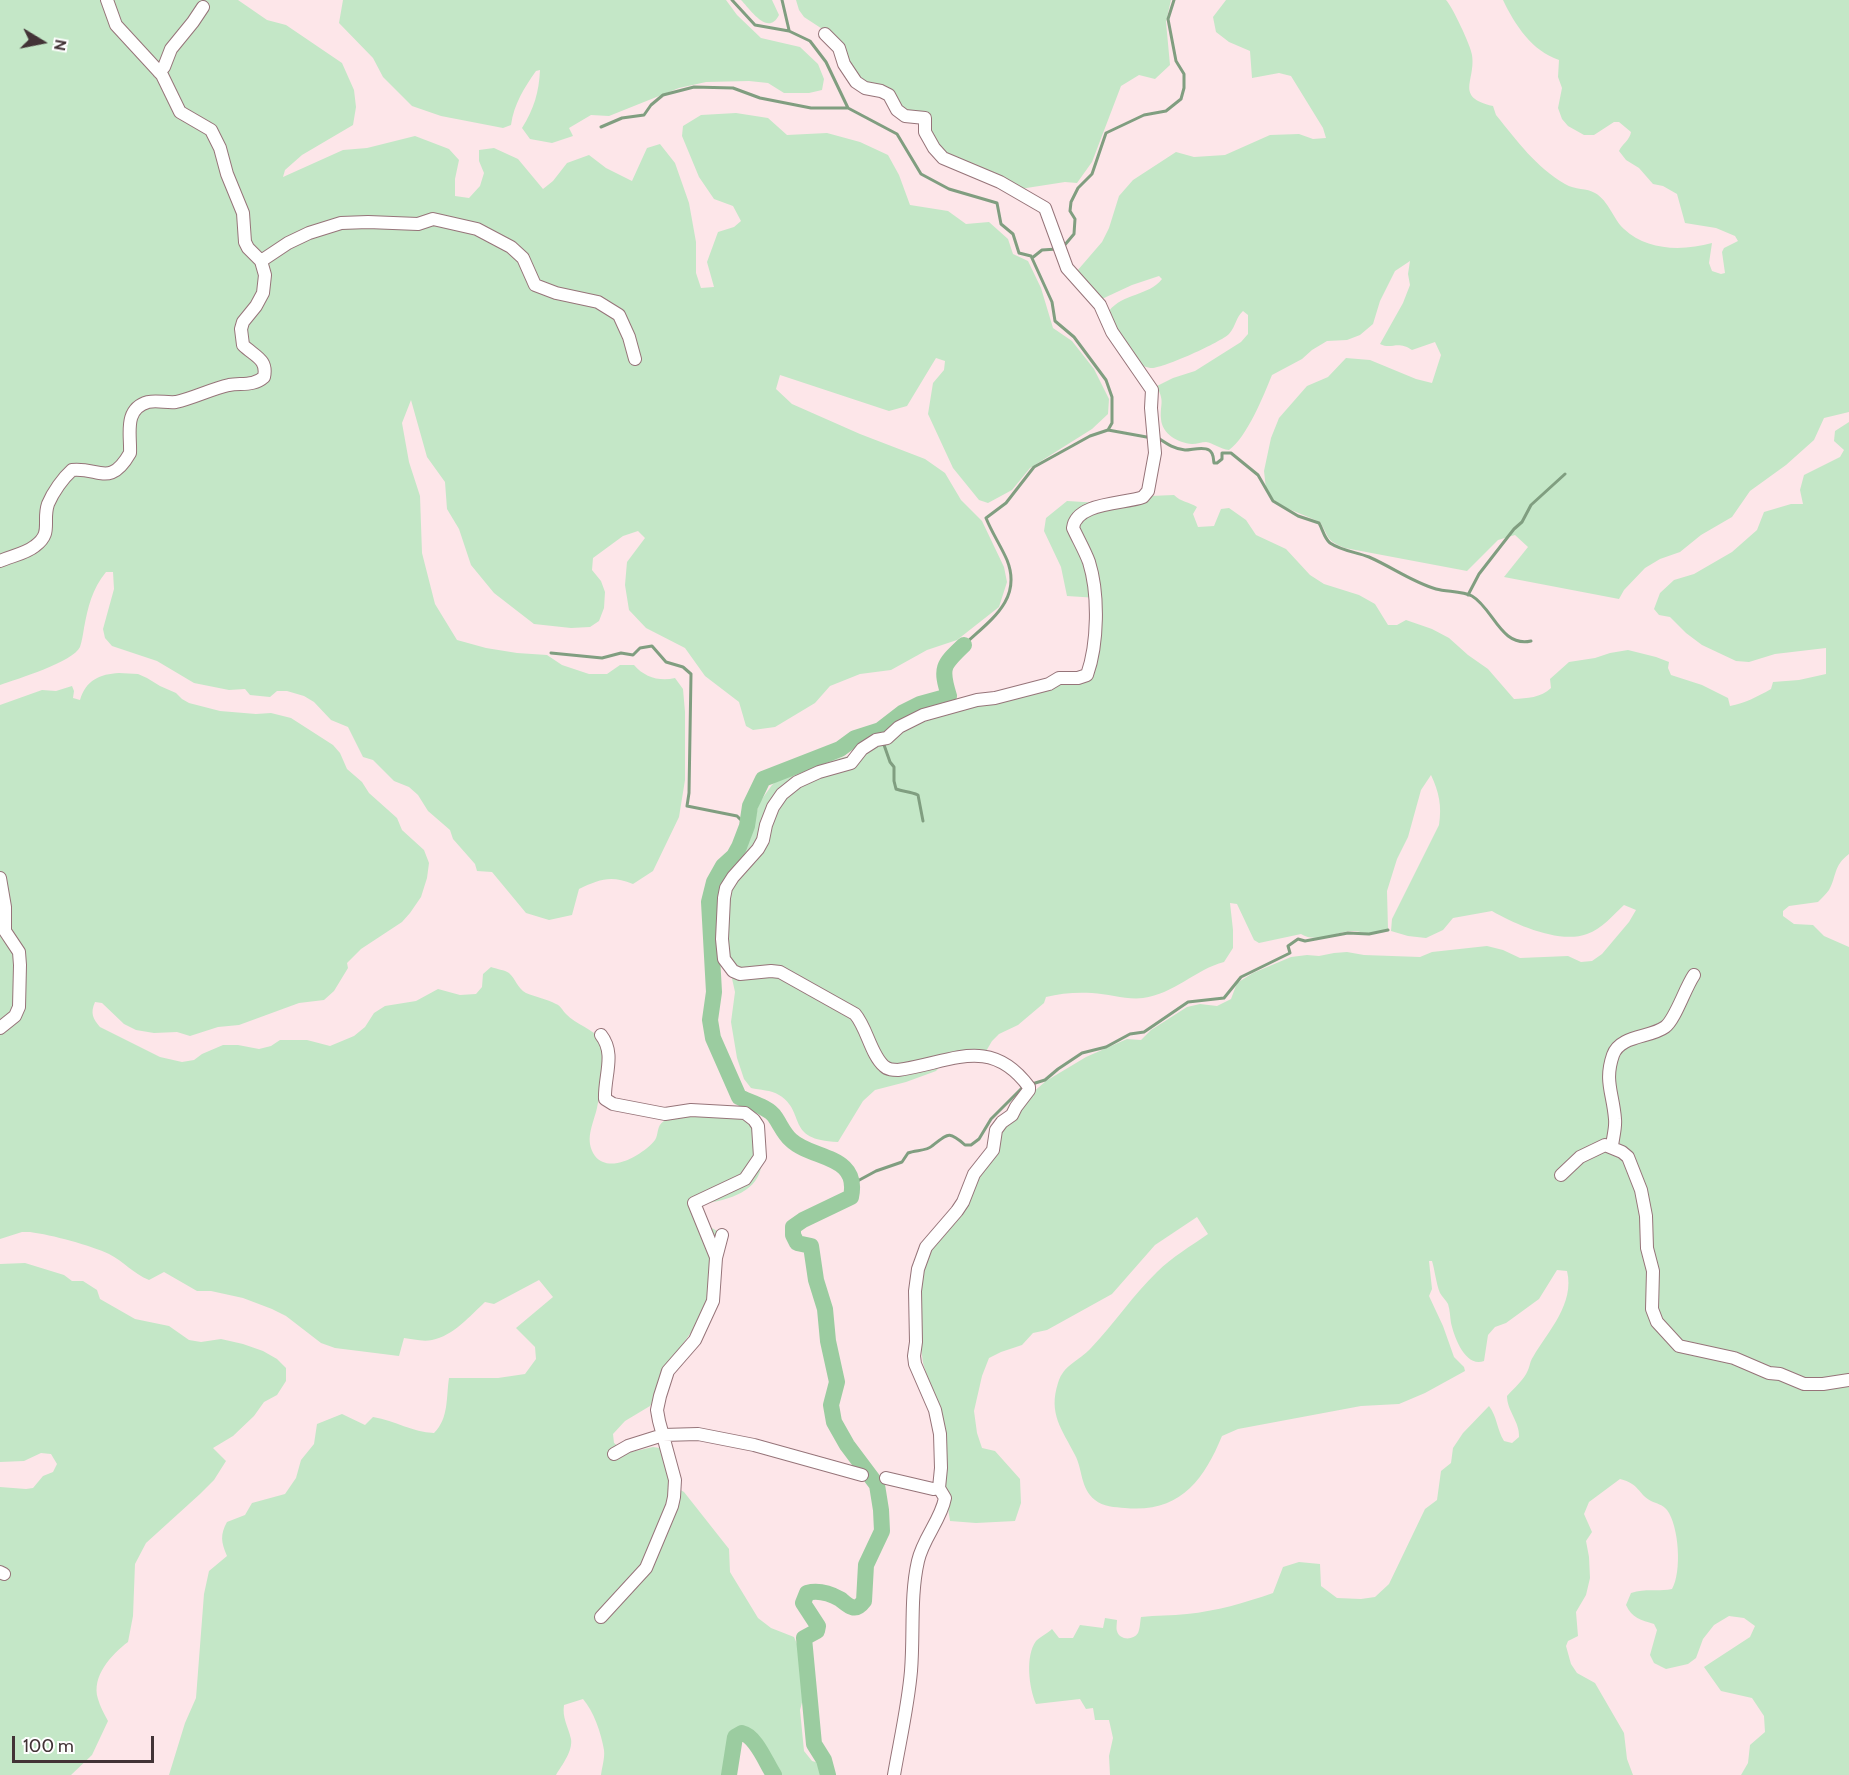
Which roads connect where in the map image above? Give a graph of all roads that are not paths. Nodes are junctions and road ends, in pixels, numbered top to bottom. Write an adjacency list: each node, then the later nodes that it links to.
1 (107, 0): 4 (street)
2 (203, 7): 4 (street)
3 (825, 34): 21 (street)
4 (159, 72): 5 (street)
5 (261, 261): 6 (street); 7 (street)
6 (635, 359)
7 (0, 561)
8 (0, 878): 10 (street)
9 (1694, 975): 12 (street)
10 (0, 1028)
11 (601, 1035): 15 (street)
12 (1612, 1146): 13 (street); 16 (street)
13 (1561, 1175)
14 (722, 1235): 15 (street)
15 (716, 1258): 17 (street)
16 (1849, 1380)
17 (663, 1435): 18 (street); 19 (street); 22 (street)
18 (614, 1454)
19 (862, 1475)
20 (886, 1478): 21 (street)
21 (939, 1488): 23 (street)
22 (601, 1617)
23 (894, 1775)

